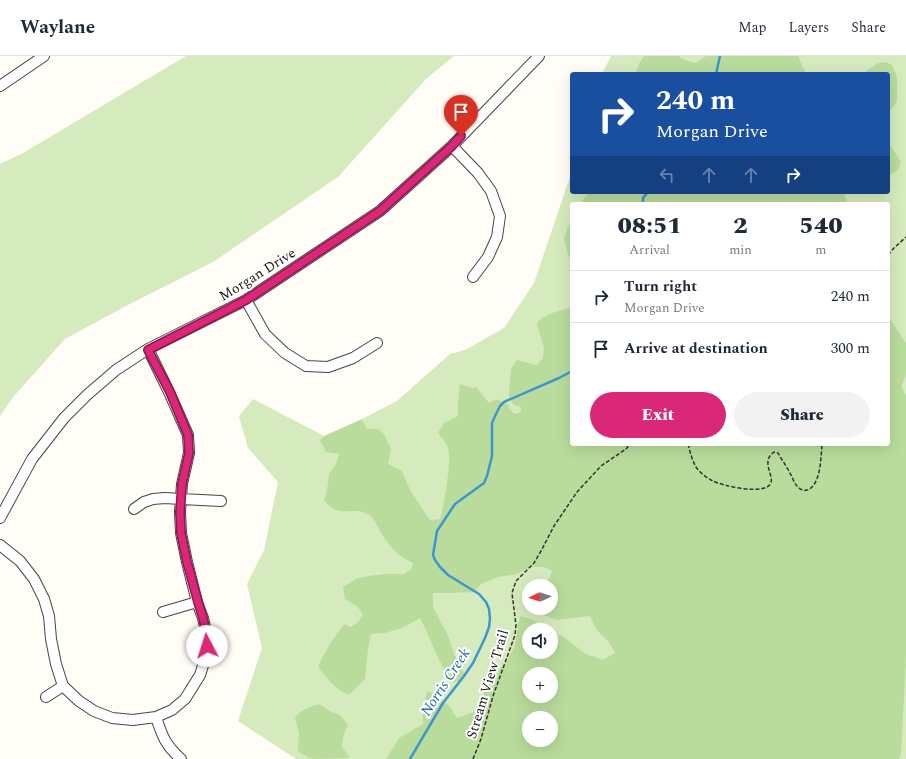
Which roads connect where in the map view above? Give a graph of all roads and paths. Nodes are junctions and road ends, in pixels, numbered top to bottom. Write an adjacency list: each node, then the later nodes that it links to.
1 (44, 56): 3 (street)
2 (539, 56): 4 (street, Morgan Drive)
3 (0, 86)
4 (452, 146): 7 (street); 8 (street, Morgan Drive)
5 (906, 237): 6 (path)
6 (890, 252)
7 (473, 277)
8 (246, 300): 9 (street); 10 (street, Morgan Drive)
9 (377, 344)
10 (148, 350): 14 (street); 17 (street, Morgan Drive)
11 (628, 446): 25 (path, Stream View Trail)
12 (689, 446): 13 (path)
13 (822, 446)
14 (181, 499): 15 (street); 16 (street); 19 (street)
15 (221, 501)
16 (134, 509)
17 (0, 518)
18 (0, 545): 21 (street)
19 (198, 602): 20 (street); 23 (street)
20 (163, 612)
21 (63, 686): 22 (street); 23 (street)
22 (46, 697)
23 (156, 717): 24 (street)
24 (181, 759)
25 (474, 759)

